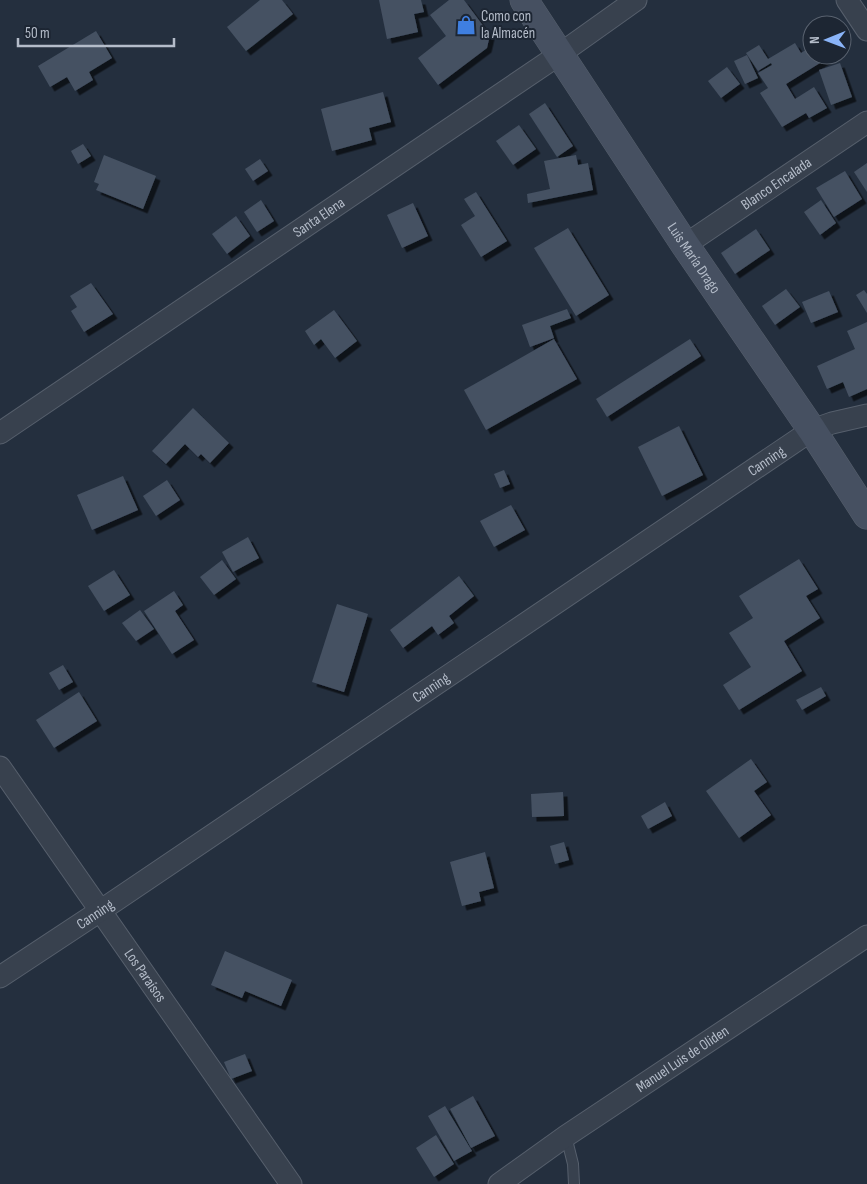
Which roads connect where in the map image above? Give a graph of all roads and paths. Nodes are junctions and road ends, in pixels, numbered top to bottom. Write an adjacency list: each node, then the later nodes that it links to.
1 (524, 0): 5 (main road, Luis María Drago)
2 (636, 0): 5 (street, Santa Elena)
3 (846, 0): 4 (street)
4 (867, 30)
5 (560, 54): 7 (main road, Luis María Drago); 10 (street, Santa Elena)
6 (867, 122): 7 (street, Blanco Encalada)
7 (685, 245): 9 (main road, Luis María Drago)
8 (867, 415): 9 (street, Canning)
9 (812, 430): 11 (main road, Luis María Drago); 13 (street, Canning)
10 (0, 433)
11 (867, 515)
12 (0, 767): 13 (street, Los Paraísos)
13 (100, 911): 15 (street, Canning); 17 (street, Los Paraísos)
14 (867, 936): 16 (street, Manuel Luis de Oliden)
15 (0, 977)
16 (566, 1136): 18 (street, Manuel Luis de Oliden); 19 (lane)
17 (291, 1184)
18 (499, 1184)
19 (574, 1184)

